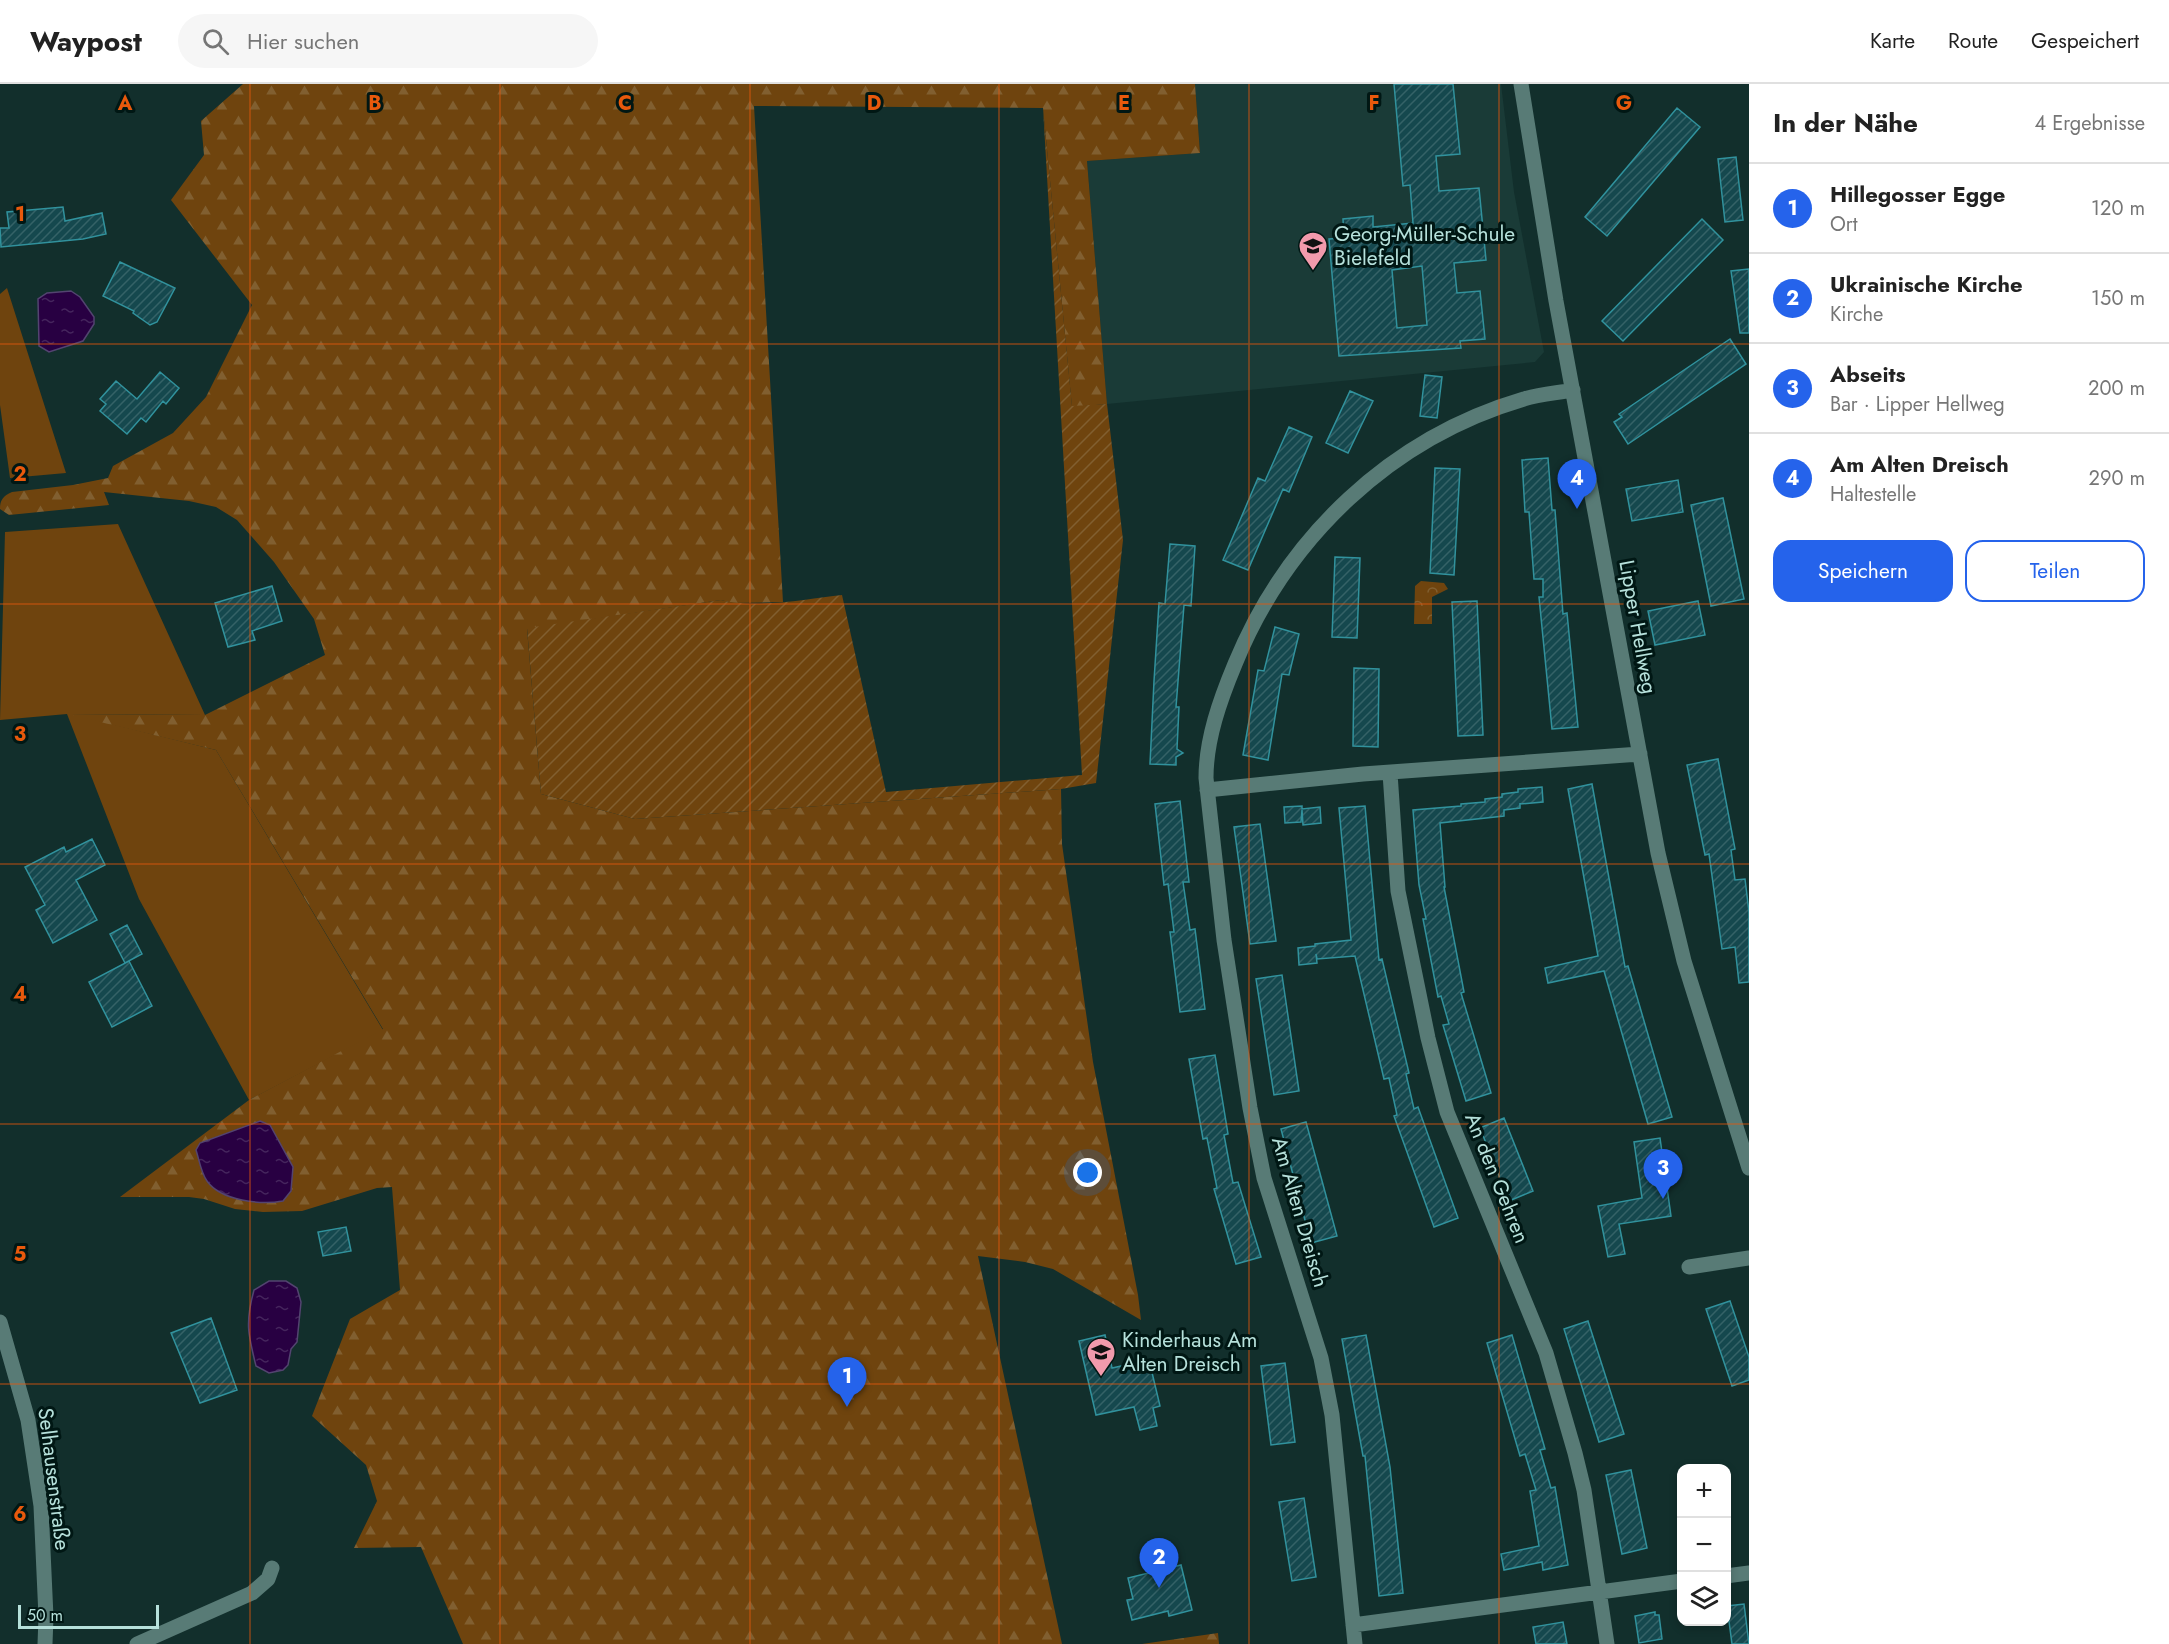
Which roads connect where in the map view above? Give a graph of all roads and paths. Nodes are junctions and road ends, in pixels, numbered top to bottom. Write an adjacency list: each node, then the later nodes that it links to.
1 (1521, 84): 2 (street, Lipper Hellweg)
2 (1573, 390): 3 (street, Lipper Hellweg); 5 (street, Am Alten Dreisch)
3 (1640, 754): 4 (street); 6 (street, Lipper Hellweg)
4 (1390, 773): 5 (street); 14 (street, An den Gehren)
5 (1207, 790): 15 (street, Am Alten Dreisch)
6 (1749, 1168)
7 (1749, 1258): 8 (street)
8 (1689, 1267)
9 (0, 1322): 16 (street, Selhausenstraße)
10 (272, 1568): 17 (street)
11 (1749, 1573): 12 (street)
12 (1731, 1575)
13 (1677, 1582): 14 (street)
14 (1600, 1592): 15 (street); 19 (street, An den Gehren)
15 (1353, 1625): 18 (street, Am Alten Dreisch)
16 (45, 1644)
17 (137, 1644)
18 (1355, 1644)
19 (1607, 1644)

